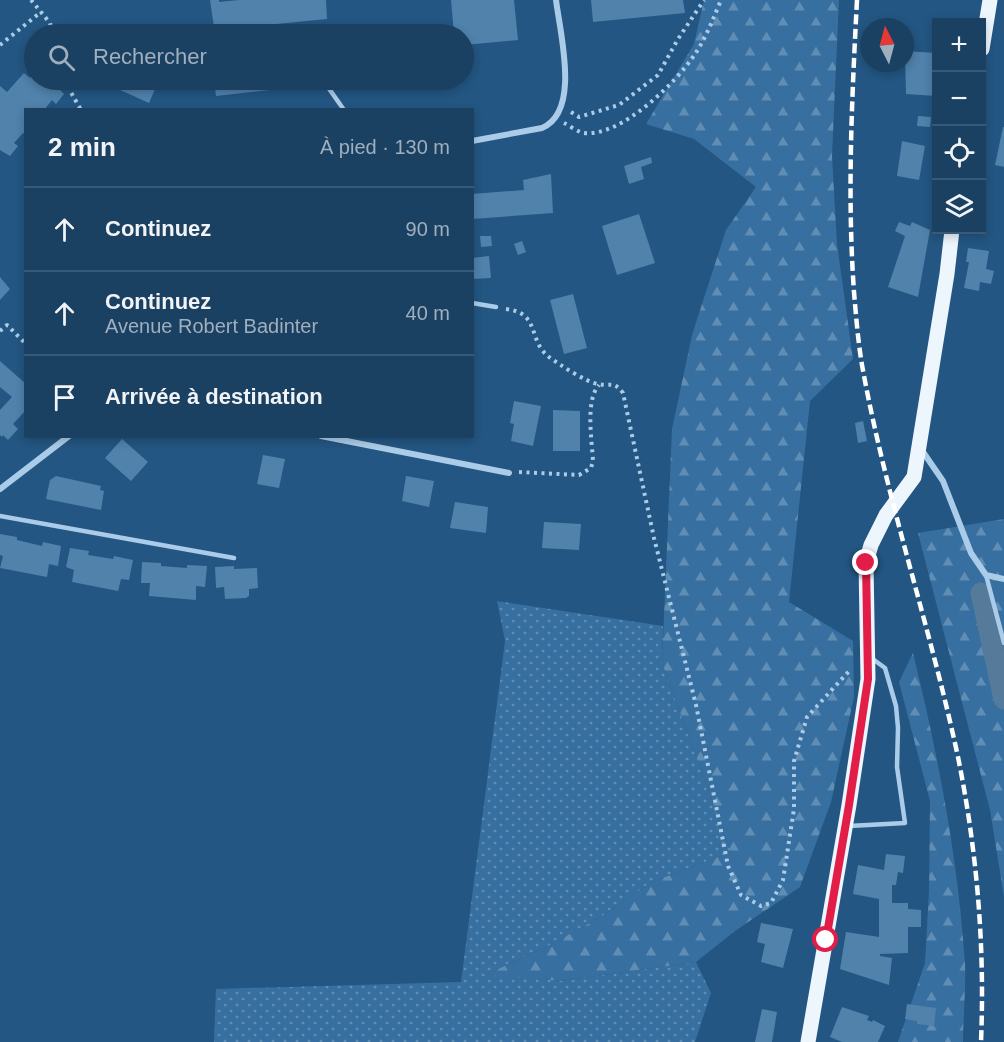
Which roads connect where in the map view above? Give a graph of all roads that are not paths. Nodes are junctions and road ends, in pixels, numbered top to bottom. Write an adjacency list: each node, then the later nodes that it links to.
1 (556, 0): 6 (street)
2 (990, 0): 3 (main road)
3 (986, 22)
4 (330, 90): 5 (lane)
5 (343, 108)
6 (474, 141)
7 (952, 234): 12 (main road)
8 (474, 303): 9 (lane)
9 (496, 308)
10 (66, 438): 14 (street)
11 (331, 438): 13 (street)
12 (920, 447): 17 (street); 20 (main road)
13 (509, 473)
14 (0, 489)
15 (0, 516): 16 (lane)
16 (234, 558)
17 (986, 575): 18 (street); 19 (lane)
18 (1004, 579)
19 (1004, 643)
20 (867, 655): 21 (main road); 21 (lane)
21 (846, 826): 22 (main road)
22 (808, 1042)

